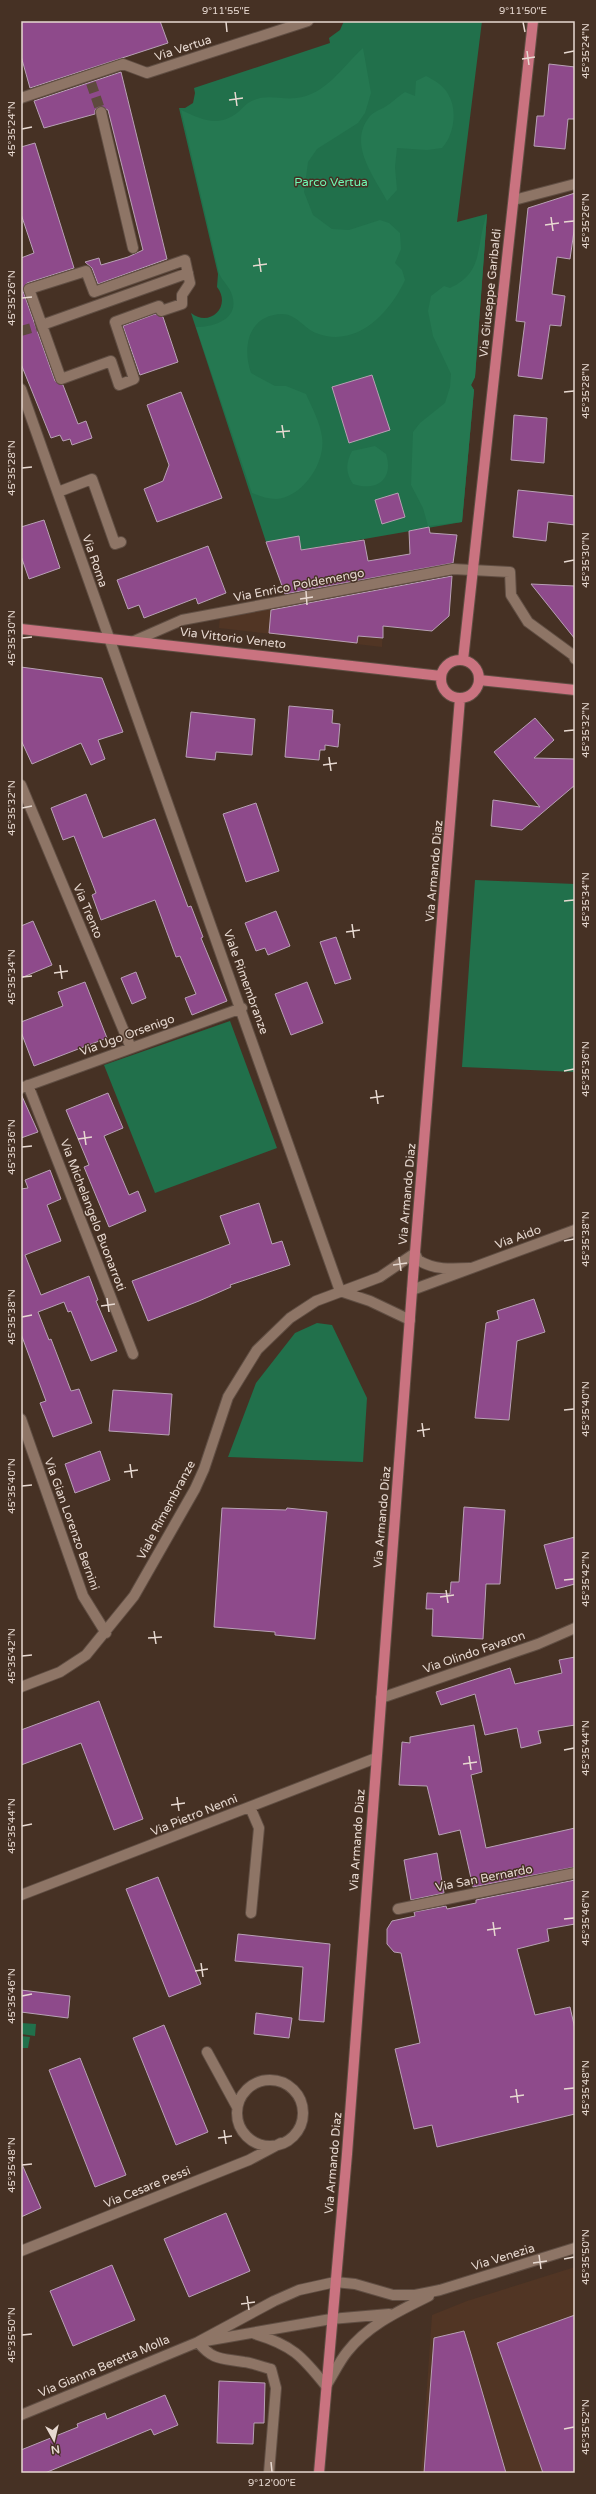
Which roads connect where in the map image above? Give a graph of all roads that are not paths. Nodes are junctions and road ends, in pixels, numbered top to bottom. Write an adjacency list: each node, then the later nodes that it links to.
1 (308, 21): 3 (street, Via Vertua)
2 (533, 21): 6 (main road, Via Giuseppe Garibaldi)
3 (22, 95)
4 (100, 112): 7 (street)
5 (575, 184): 6 (street)
6 (514, 200): 15 (main road, Via Giuseppe Garibaldi)
7 (133, 248)
8 (82, 272): 9 (street); 10 (street); 11 (street)
9 (188, 273): 10 (street); 11 (street)
10 (94, 308): 11 (street)
11 (42, 325)
12 (21, 389): 13 (street, Via Roma)
13 (58, 492): 14 (street, Via Roma); 17 (street, Via Roma)
14 (121, 542)
15 (472, 568): 18 (street, Via Enrico Poldemengo); 19 (street, Via Enrico Poldemengo); 20 (main road, Via Giuseppe Garibaldi)
16 (21, 629): 17 (main road, Via Vittorio Veneto)
17 (109, 638): 18 (main road, Via Vittorio Veneto); 26 (street, Viale Rimembranze)
18 (134, 641): 21 (main road, Via Vittorio Veneto)
19 (575, 659)
20 (463, 660): 21 (main road); 22 (main road)
21 (441, 676): 24 (main road)
22 (479, 680): 23 (main road); 24 (main road)
23 (575, 690)
24 (460, 698): 30 (main road, Via Armando Diaz)
25 (21, 785): 27 (street, Via Trento)
26 (242, 1008): 27 (street, Via Ugo Orsenigo); 33 (street, Viale Rimembranze)
27 (131, 1048): 28 (street, Via Ugo Orsenigo)
28 (25, 1086): 35 (street, Via Michelangelo Buonarroti)
29 (575, 1230): 31 (street, Via Aido)
30 (415, 1253): 31 (street, Via Aido); 32 (main road, Via Armando Diaz); 33 (street, Viale Rimembranze)
31 (470, 1268): 32 (street, Via Aido)
32 (412, 1290): 34 (main road, Via Armando Diaz)
33 (340, 1291): 34 (street); 38 (street, Viale Rimembranze)
34 (410, 1320): 40 (main road, Via Armando Diaz)
35 (133, 1354)
36 (21, 1419): 38 (street, Via Gian Lorenzo Bernini)
37 (575, 1628): 40 (street, Via Olindo Favaron)
38 (106, 1633): 39 (street, Viale Rimembranze)
39 (21, 1687)
40 (381, 1698): 41 (main road, Via Armando Diaz)
41 (376, 1758): 42 (street, Via Pietro Nenni); 52 (main road, Via Armando Diaz)
42 (250, 1807): 44 (street, Via Pietro Nenni); 46 (street)
43 (575, 1873): 45 (street, Via San Bernardo)
44 (21, 1895)
45 (398, 1909)
46 (250, 1913)
47 (207, 2052): 48 (street)
48 (237, 2107): 49 (street); 49 (street)
49 (281, 2143): 51 (street, Via Cesare Pessi)
50 (575, 2248): 53 (street, Via Venezia)
51 (21, 2251)
52 (335, 2282): 53 (street, Via Venezia); 55 (main road, Via Armando Diaz); 57 (street)
53 (440, 2290): 54 (street, Via Venezia)
54 (393, 2314): 55 (street, Via Venezia); 58 (street, Via Venezia)
55 (331, 2319): 56 (street); 58 (main road, Via Armando Diaz)
56 (254, 2334): 57 (street); 58 (street)
57 (198, 2342): 59 (street, Via Gianna Beretta Molla); 60 (street)
58 (326, 2386): 61 (main road, Via Armando Diaz)
59 (21, 2415)
60 (270, 2473)
61 (319, 2473)

